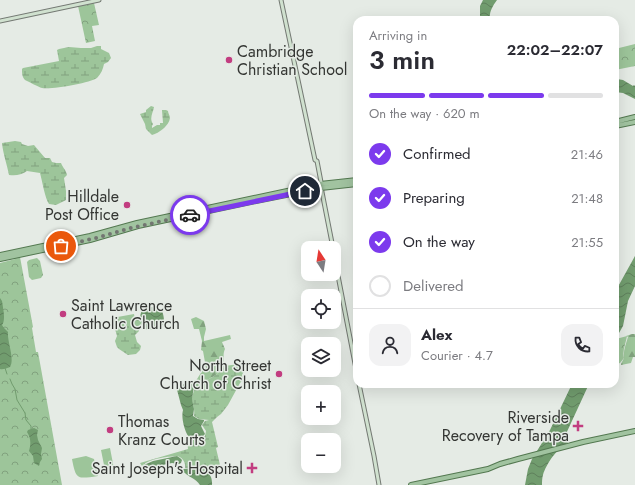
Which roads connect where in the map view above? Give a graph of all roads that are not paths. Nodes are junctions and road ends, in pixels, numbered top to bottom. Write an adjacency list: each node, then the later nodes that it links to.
1 (100, 0): 3 (main road)
2 (281, 0): 10 (main road)
3 (0, 21)
4 (635, 117): 5 (main road)
5 (619, 121)
6 (635, 122): 7 (main road)
7 (619, 125)
8 (353, 182): 10 (main road)
9 (353, 183): 10 (main road)
10 (320, 185): 11 (main road); 12 (main road); 15 (main road)
11 (295, 190): 12 (main road); 13 (main road)
12 (274, 198): 13 (main road)
13 (171, 217): 14 (main road); 16 (main road)
14 (80, 238): 16 (main road); 17 (main road)
15 (332, 241)
16 (60, 246): 18 (main road)
17 (0, 255)
18 (0, 259)
19 (339, 281): 20 (main road)
20 (353, 353)
21 (360, 388): 23 (main road)
22 (635, 431): 24 (main road)
23 (379, 485)
24 (411, 485)

